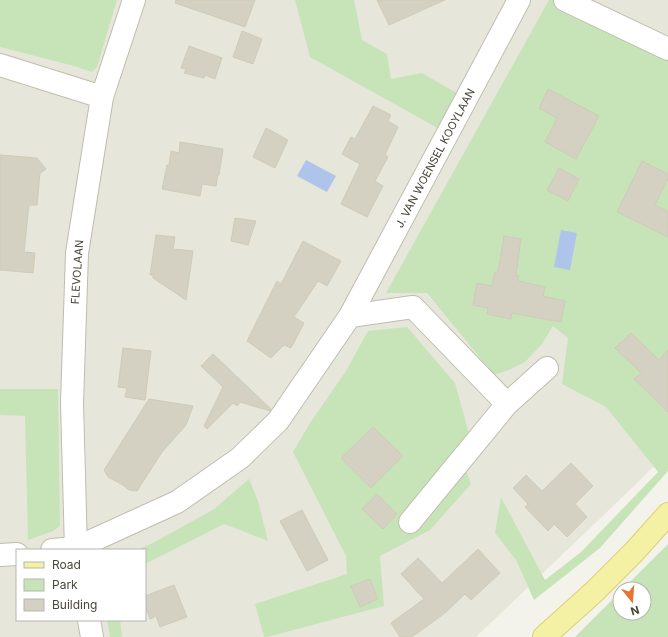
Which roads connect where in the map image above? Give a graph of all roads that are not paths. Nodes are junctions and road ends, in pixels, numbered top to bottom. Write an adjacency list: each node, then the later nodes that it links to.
1 (134, 0): 6 (street, FLEVOLAAN)
2 (519, 0): 7 (street, J. VAN WOENSEL KOOYLAAN)
3 (565, 0): 4 (street)
4 (668, 49)
5 (0, 66): 6 (street)
6 (102, 97): 12 (street, FLEVOLAAN)
7 (350, 316): 9 (street); 12 (street, J. VAN WOENSEL KOOYLAAN)
8 (547, 368): 9 (street)
9 (507, 404): 11 (street)
10 (668, 514): 17 (main road)
11 (410, 522)
12 (76, 549)
13 (16, 554): 14 (street)
14 (0, 555)
15 (89, 621): 16 (street)
16 (92, 637)
17 (544, 637)

